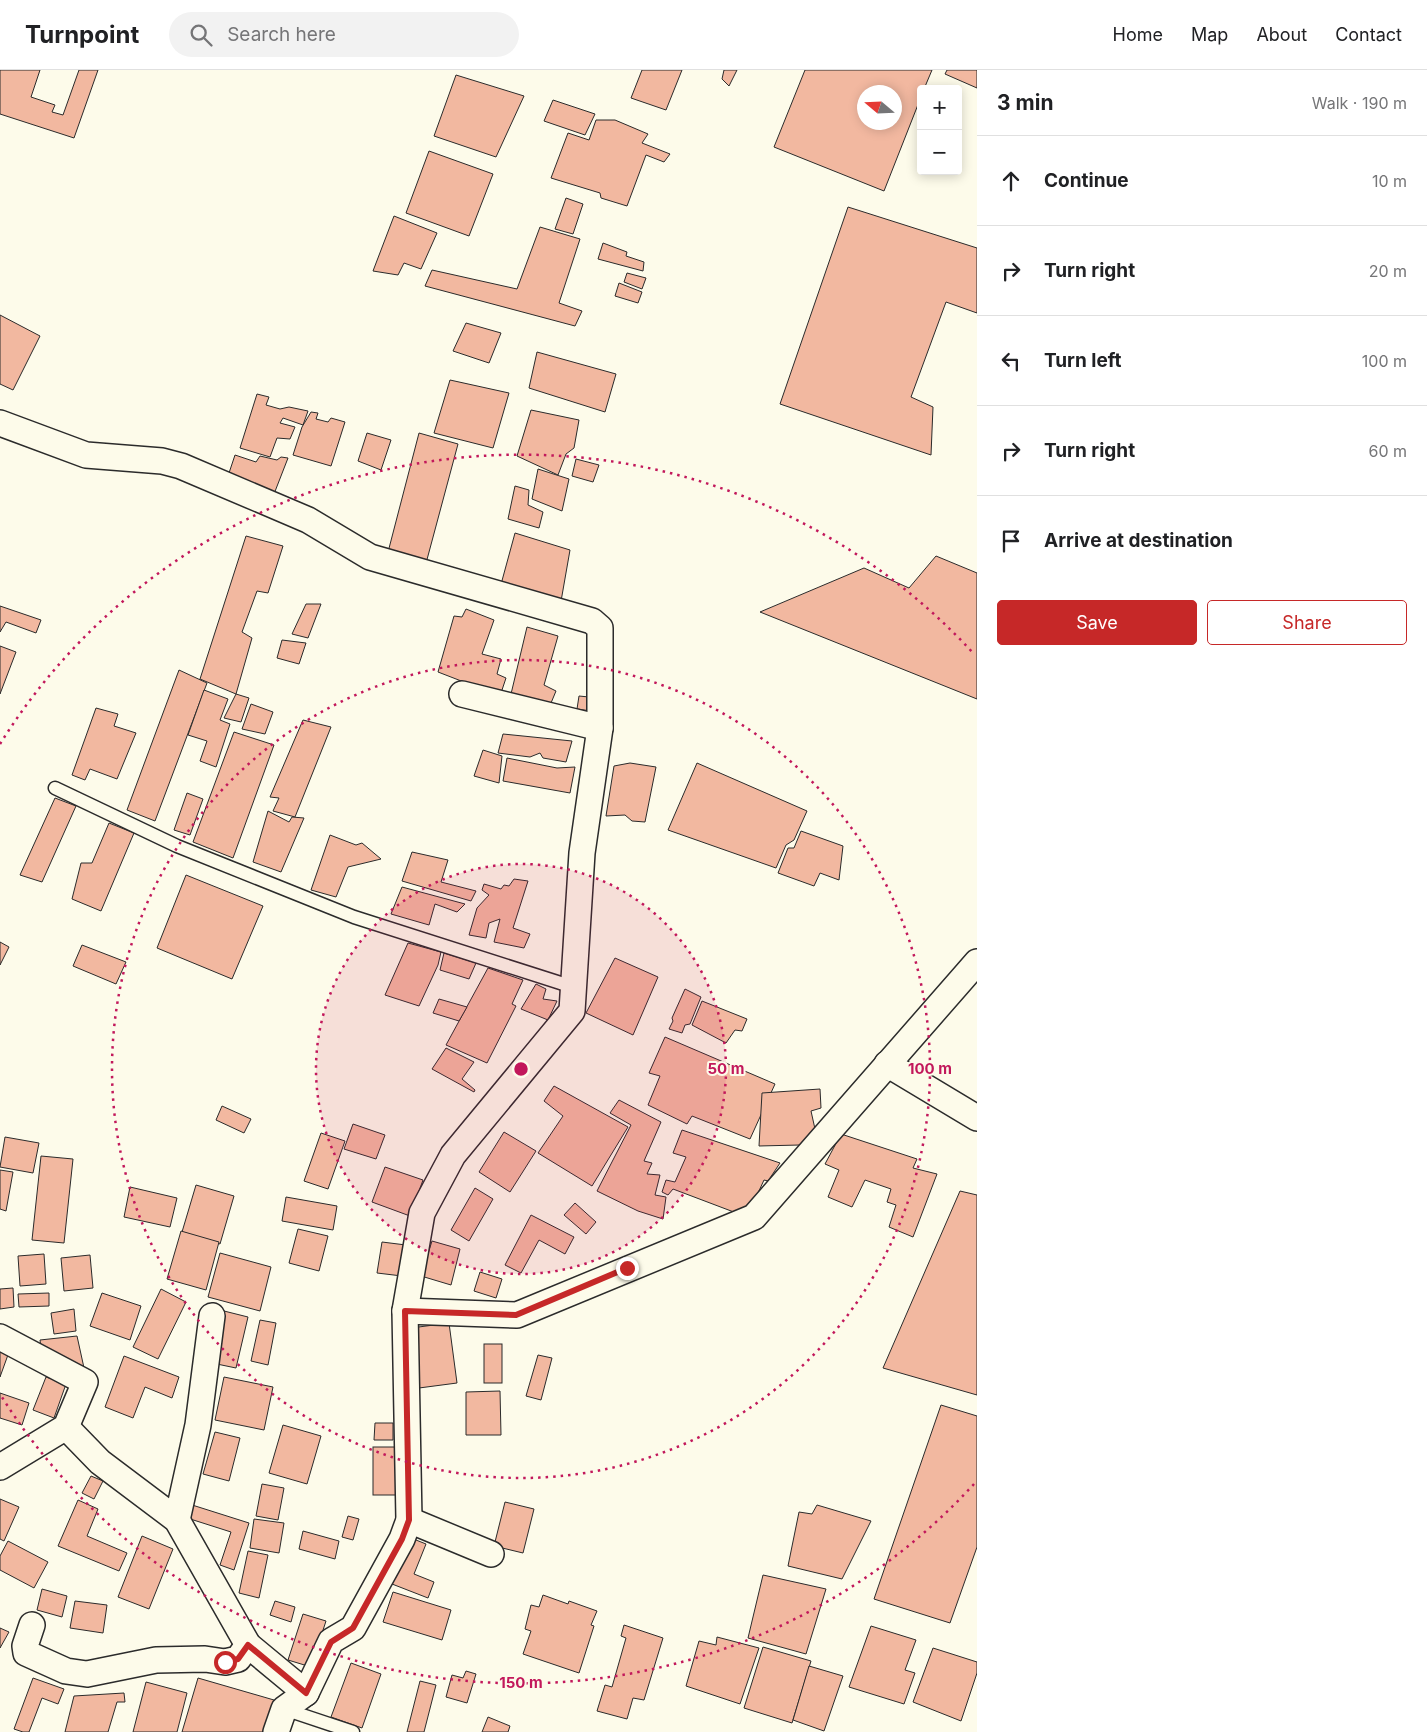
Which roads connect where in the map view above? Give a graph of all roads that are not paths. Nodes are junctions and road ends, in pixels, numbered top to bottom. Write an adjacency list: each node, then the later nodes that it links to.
1 (0, 423): 3 (street)
2 (462, 694): 3 (street)
3 (600, 728): 6 (street)
4 (55, 788): 6 (lane)
5 (977, 962): 7 (street)
6 (573, 987): 9 (street)
7 (887, 1064): 8 (street); 9 (street)
8 (977, 1118)
9 (405, 1311): 15 (street)
10 (212, 1316): 14 (street)
11 (0, 1337): 12 (street)
12 (66, 1427): 13 (street); 14 (street)
13 (0, 1467)
14 (177, 1520): 18 (street)
15 (409, 1520): 16 (street); 19 (street)
16 (491, 1554)
17 (32, 1625): 18 (street)
18 (248, 1645): 19 (street)
19 (306, 1693): 20 (street)
20 (280, 1721): 21 (lane)
21 (353, 1732)

